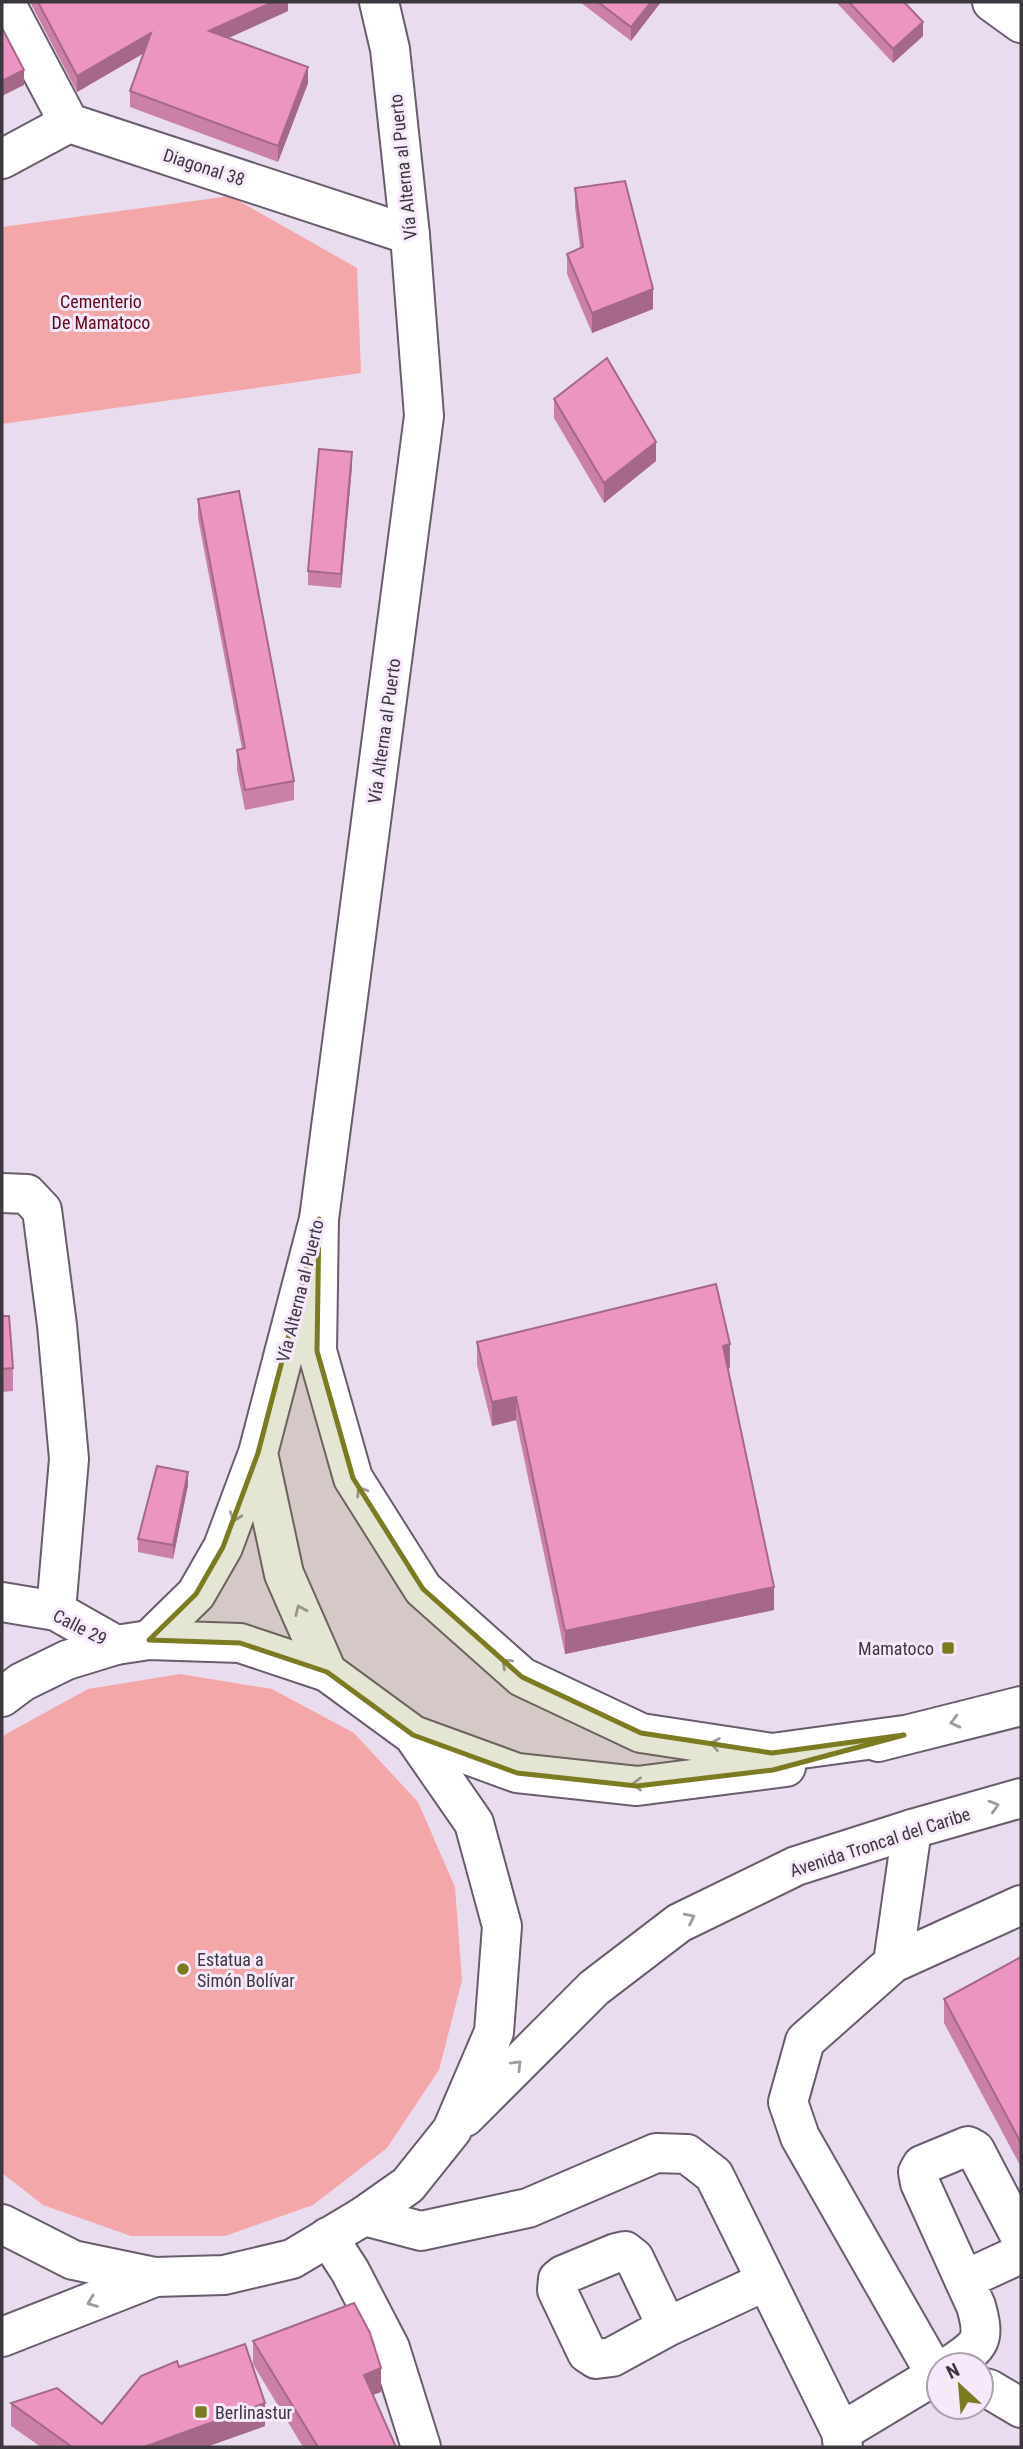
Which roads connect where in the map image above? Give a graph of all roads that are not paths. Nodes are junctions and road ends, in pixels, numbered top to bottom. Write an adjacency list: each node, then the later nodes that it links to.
1 (5, 2): 5 (main road)
2 (379, 2): 7 (main road, Vía Alterna al Puerto)
3 (992, 2): 4 (main road)
4 (1021, 23)
5 (69, 123): 6 (main road); 7 (main road, Diagonal 38)
6 (2, 159)
7 (410, 235): 9 (main road, Vía Alterna al Puerto)
8 (2, 1193): 12 (main road)
9 (319, 1219): 10 (main road, Vía Alterna al Puerto); 18 (main road, one-way to 9)
10 (258, 1453): 13 (main road, Vía Alterna al Puerto, one-way to 13); 14 (main road, Vía Alterna al Puerto, one-way to 10)
11 (2, 1602): 12 (main road, Calle 29)
12 (56, 1611): 13 (main road, Calle 29)
13 (133, 1642): 14 (main road); 15 (main road)
14 (327, 1672): 17 (main road)
15 (8, 1687)
16 (1021, 1706): 18 (main road, one-way to 18)
17 (413, 1735): 18 (main road, one-way to 17); 23 (main road)
18 (904, 1735)
19 (1021, 1798): 20 (main road, Avenida Troncal del Caribe, one-way to 19)
20 (912, 1829): 22 (main road); 23 (main road, Avenida Troncal del Caribe, one-way to 20)
21 (1021, 1905): 22 (main road)
22 (893, 1963): 34 (main road)
23 (452, 2130): 24 (main road)
24 (364, 2216): 26 (main road); 31 (main road)
25 (2, 2224): 29 (main road)
26 (328, 2237): 29 (main road); 40 (main road)
27 (1021, 2238): 30 (main road)
28 (1021, 2250): 30 (main road)
29 (155, 2277): 33 (main road, one-way to 33)
30 (964, 2280): 35 (main road)
31 (766, 2281): 32 (main road); 39 (main road)
32 (667, 2327)
33 (2, 2337)
34 (928, 2351)
35 (971, 2351)
36 (925, 2383): 39 (main road)
37 (995, 2394): 38 (main road)
38 (1021, 2408)
39 (842, 2440)
40 (421, 2447)

